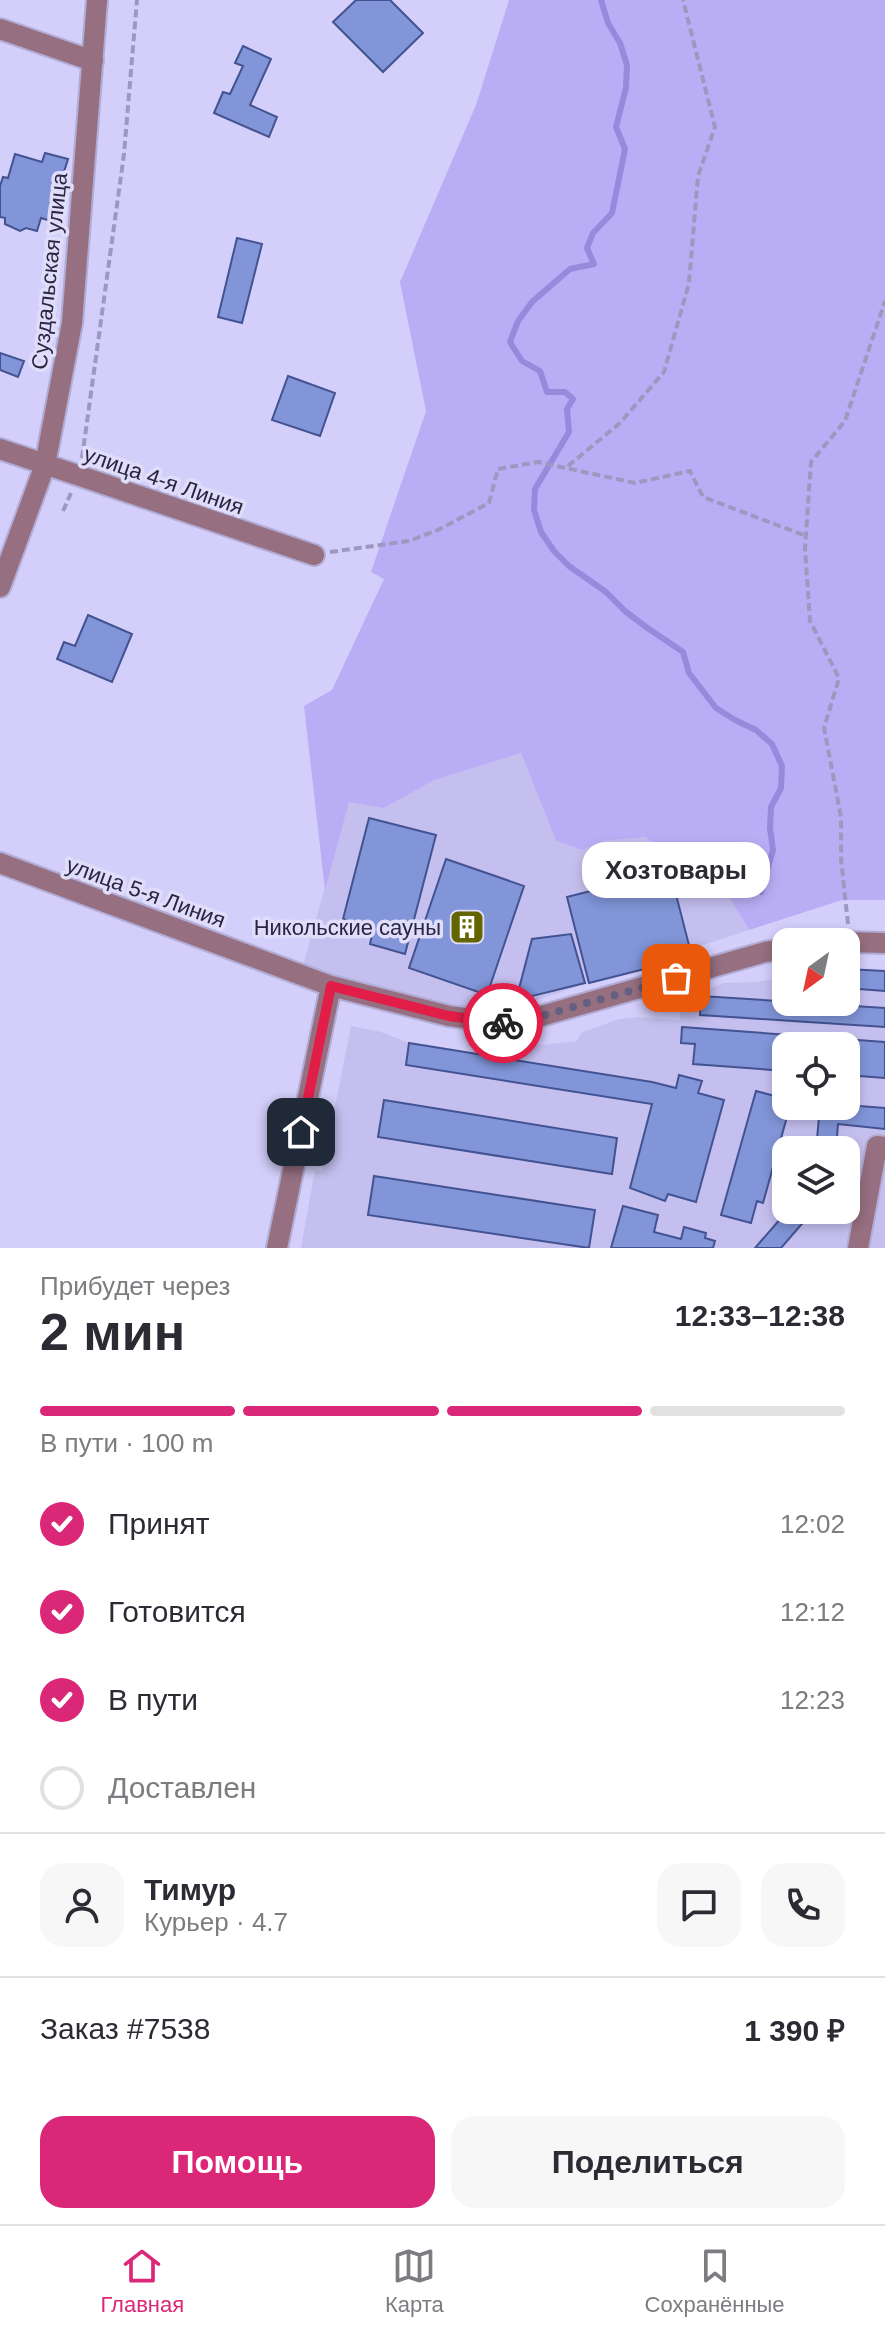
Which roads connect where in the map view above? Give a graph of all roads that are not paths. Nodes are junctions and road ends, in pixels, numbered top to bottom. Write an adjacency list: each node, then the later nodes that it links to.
1 (97, 0): 3 (street, Суздальская улица)
2 (0, 29): 3 (street)
3 (93, 61): 5 (street, Суздальская улица)
4 (0, 449): 5 (street, улица 4-я Линия)
5 (45, 465): 6 (street, улица 4-я Линия); 7 (street, Суздальская улица)
6 (314, 555)
7 (0, 587)
8 (0, 863): 12 (street, улица 5-я Линия)
9 (860, 942): 10 (street)
10 (885, 943)
11 (772, 953): 12 (street, улица 5-я Линия)
12 (331, 986): 14 (street)
13 (885, 1147): 15 (street)
14 (277, 1248)
15 (858, 1248)

